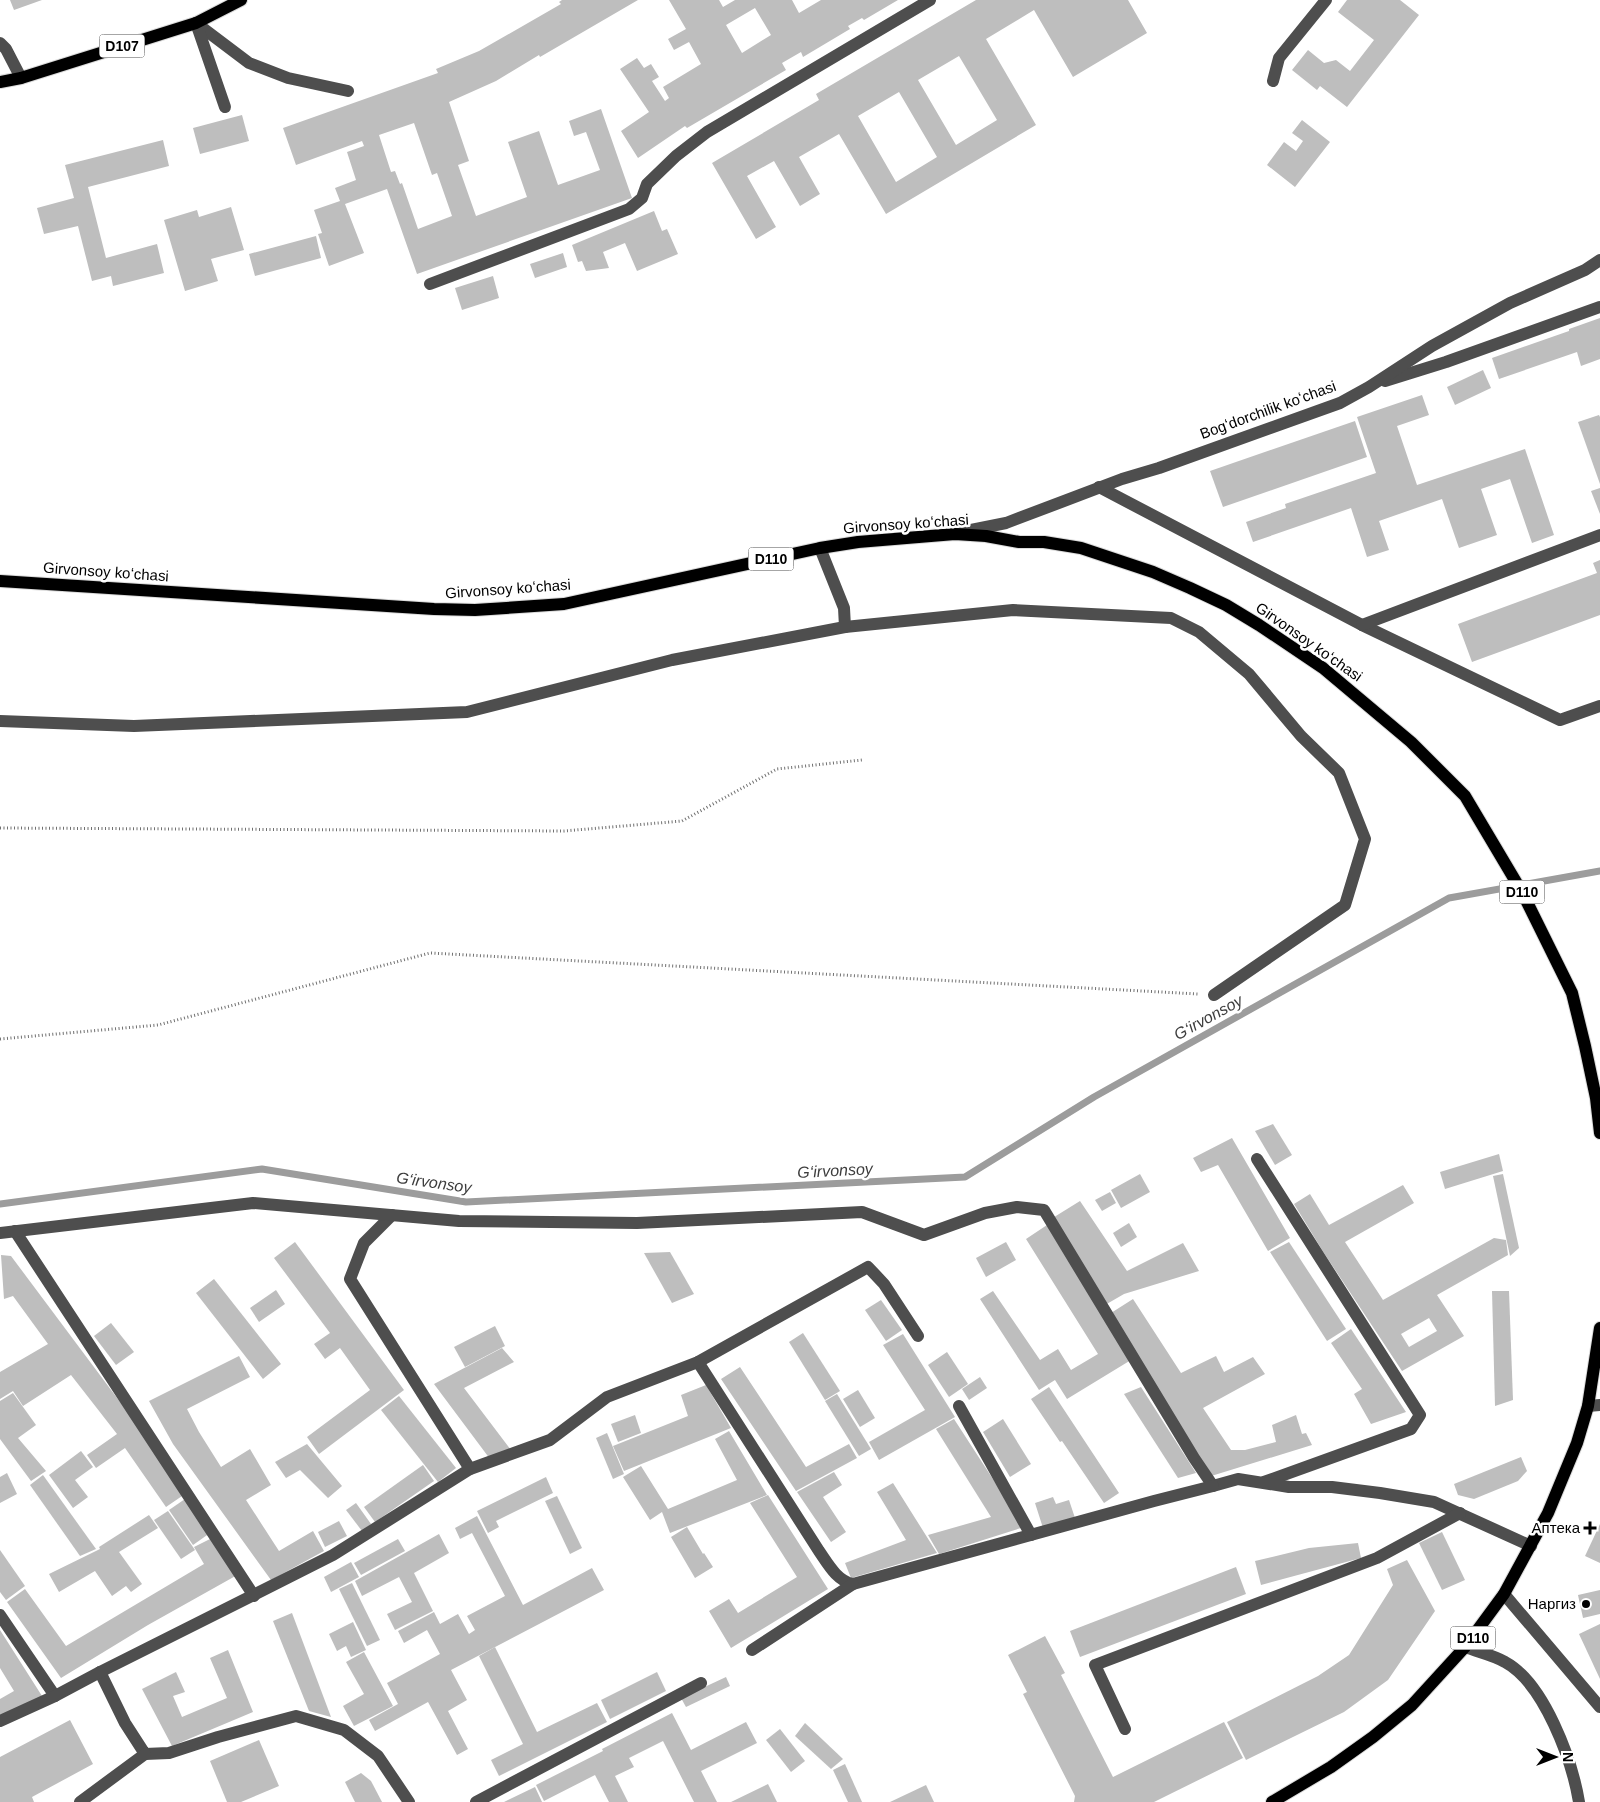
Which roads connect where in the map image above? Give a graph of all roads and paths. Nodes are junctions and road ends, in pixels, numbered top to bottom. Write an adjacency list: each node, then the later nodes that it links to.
1 (241, 0): 4 (main road, D107)
2 (930, 0): 12 (street)
3 (1326, 0): 7 (street)
4 (196, 23): 6 (main road, D107); 9 (street); 10 (street)
5 (0, 43): 6 (street)
6 (21, 78): 8 (main road, D107)
7 (1273, 81)
8 (0, 82)
9 (348, 91)
10 (225, 108)
11 (1600, 260): 14 (street, Bogʻdorchilik koʻchasi)
12 (430, 284)
13 (1600, 306): 14 (street)
14 (1369, 386): 15 (street, Bogʻdorchilik koʻchasi)
15 (1099, 488): 16 (street, Bogʻdorchilik koʻchasi); 20 (street)
16 (955, 534): 18 (main road, Girvonsoy koʻchasi / D110); 28 (main road, Girvonsoy koʻchasi / D110)
17 (1600, 535): 20 (street)
18 (820, 548): 19 (main road, Girvonsoy koʻchasi / D110); 21 (street)
19 (0, 581)
20 (1362, 625): 22 (street)
21 (845, 627): 23 (street); 26 (street)
22 (1600, 706)
23 (0, 721)
24 (862, 760): 25 (path)
25 (0, 828)
26 (1214, 995): 27 (path)
27 (0, 1040)
28 (1600, 1132)
29 (1257, 1159): 39 (street)
30 (392, 1215): 31 (street); 38 (street); 40 (street)
31 (15, 1231): 32 (street); 46 (street)
32 (0, 1233)
33 (1600, 1328): 36 (main road, D110)
34 (918, 1336): 35 (street)
35 (698, 1362): 38 (street); 44 (street)
36 (1594, 1405): 43 (main road, D110)
37 (959, 1406): 42 (street)
38 (470, 1468): 46 (street)
39 (1262, 1483): 40 (street); 41 (street)
40 (1214, 1486): 42 (street)
41 (1460, 1514): 43 (street); 55 (street)
42 (1032, 1535): 44 (street)
43 (1531, 1546): 45 (main road, D110)
44 (853, 1584): 49 (street)
45 (1504, 1594): 48 (main road, D110); 53 (street)
46 (254, 1596): 50 (street)
47 (0, 1615): 52 (street)
48 (1465, 1647): 60 (main road, D110); 61 (street)
49 (752, 1650)
50 (100, 1672): 52 (street); 56 (street)
51 (701, 1683): 59 (street)
52 (55, 1696): 54 (street)
53 (1600, 1707)
54 (0, 1721)
55 (1126, 1729)
56 (145, 1754): 57 (street); 58 (street)
57 (80, 1802)
58 (409, 1802)
59 (476, 1802)
60 (1272, 1802)
61 (1580, 1802)

